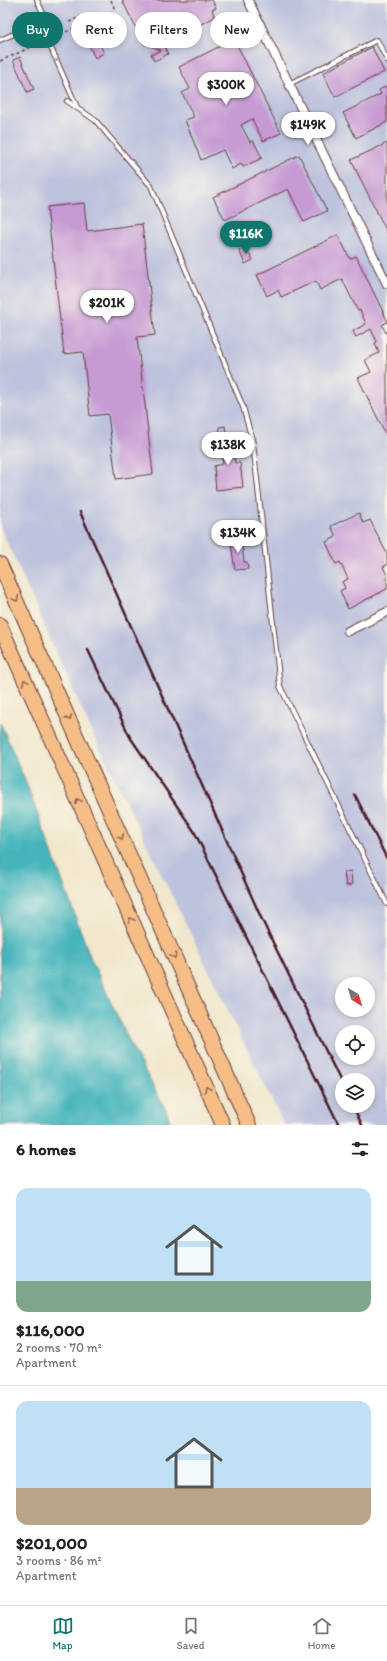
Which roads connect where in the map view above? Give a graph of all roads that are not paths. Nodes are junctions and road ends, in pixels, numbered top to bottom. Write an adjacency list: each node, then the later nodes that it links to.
1 (37, 0): 3 (lane)
2 (248, 0): 8 (street)
3 (42, 12)
4 (12, 35): 5 (lane)
5 (0, 40)
6 (51, 48): 10 (lane, one-way to 10)
7 (387, 60): 8 (lane)
8 (289, 84): 11 (street)
9 (67, 101): 10 (lane)
10 (77, 107): 16 (lane)
11 (387, 284)
12 (0, 564): 18 (highway, one-way to 18)
13 (387, 612): 15 (street)
14 (0, 625): 17 (highway, one-way to 14)
15 (348, 631)
16 (387, 904)
17 (223, 1125)
18 (249, 1125)

